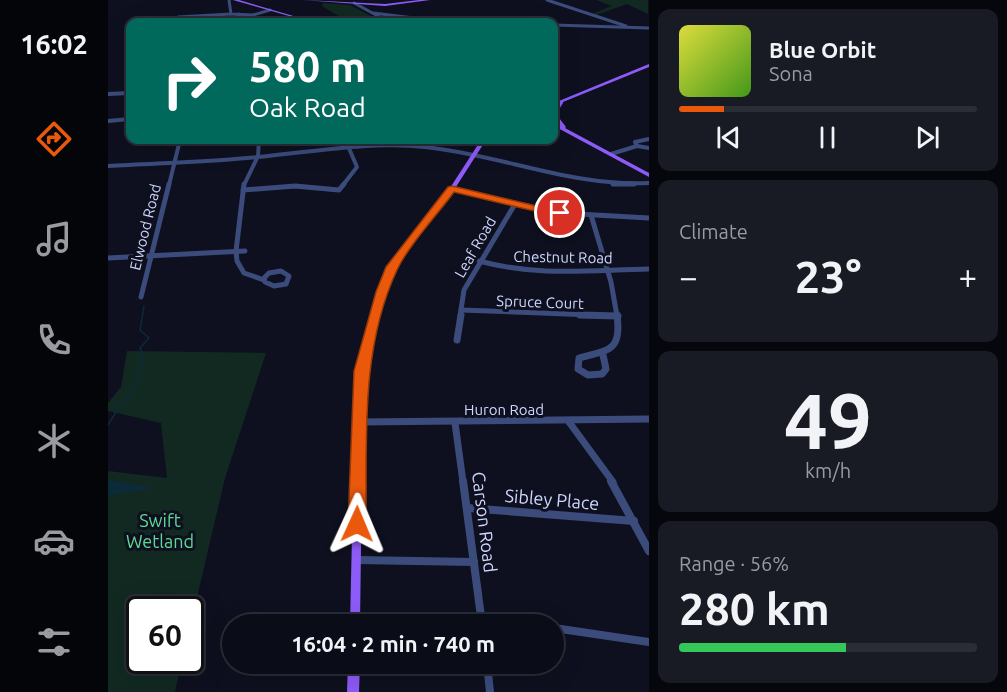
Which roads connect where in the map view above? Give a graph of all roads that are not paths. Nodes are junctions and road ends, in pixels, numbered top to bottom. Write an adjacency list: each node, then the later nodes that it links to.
1 (229, 0): 12 (street)
2 (235, 0): 9 (main road)
3 (305, 0): 6 (main road)
4 (428, 0): 8 (main road)
5 (547, 0): 22 (street)
6 (326, 1): 7 (main road)
7 (354, 3): 8 (main road); 10 (street)
8 (376, 4): 10 (street)
9 (270, 10): 14 (street); 18 (main road)
10 (368, 10): 11 (street)
11 (373, 13): 19 (street); 20 (street)
12 (231, 14): 13 (street); 15 (street)
13 (239, 14): 14 (street); 16 (street)
14 (253, 15): 17 (street)
15 (178, 17)
16 (237, 18)
17 (253, 18)
18 (298, 18)
19 (382, 18)
20 (414, 18)
21 (558, 25): 22 (street)
22 (630, 28): 23 (street)
23 (648, 28)
24 (648, 63): 27 (main road); 28 (main road)
25 (126, 93): 26 (street)
26 (108, 94)
27 (558, 99)
28 (567, 99): 29 (main road); 30 (main road)
29 (558, 101)
30 (558, 106)
31 (126, 119): 33 (street)
32 (558, 120): 36 (main road)
33 (108, 121)
34 (558, 126): 36 (main road)
35 (648, 139): 42 (street)
36 (590, 143): 45 (main road)
37 (179, 144): 47 (street, Elwood Road)
38 (259, 144): 46 (street)
39 (481, 144): 44 (main road)
40 (483, 144): 44 (main road)
41 (348, 146): 44 (street); 46 (street); 52 (street)
42 (637, 146): 43 (street); 45 (street)
43 (648, 148)
44 (476, 152): 50 (street); 51 (main road)
45 (611, 154): 49 (main road)
46 (257, 157): 47 (street); 52 (street)
47 (174, 164): 48 (street); 58 (street, Elwood Road)
48 (108, 166)
49 (648, 175)
50 (648, 183)
51 (452, 189): 53 (street); 70 (main road)
52 (243, 190): 57 (street)
53 (515, 204): 54 (street); 60 (street, Leaf Road)
54 (591, 214): 55 (street); 62 (street)
55 (648, 219)
56 (245, 251): 57 (street)
57 (236, 252): 58 (street); 63 (street)
58 (150, 256): 59 (street); 64 (street, Elwood Road)
59 (108, 258)
60 (478, 261): 62 (street, Chestnut Road); 65 (street, Leaf Road)
61 (648, 269): 62 (street, Chestnut Road)
62 (608, 272): 66 (street)
63 (264, 280)
64 (141, 297)
65 (461, 309): 66 (street, Spruce Court); 67 (street, Leaf Road)
66 (618, 316): 68 (street)
67 (457, 340)
68 (603, 356): 68 (street)
69 (648, 419): 71 (street, Huron Road)
70 (359, 422): 72 (street, Huron Road); 76 (main road)
71 (569, 422): 72 (street, Huron Road); 74 (street)
72 (455, 423): 73 (street, Carson Road)
73 (468, 508): 74 (street, Sibley Place); 77 (street, Carson Road)
74 (634, 521): 75 (street)
75 (648, 551)
76 (357, 560): 77 (street); 78 (main road)
77 (474, 562): 79 (street, Carson Road)
78 (355, 614)
79 (481, 614)
80 (564, 629): 81 (street)
81 (648, 642)
82 (354, 674): 84 (main road)
83 (488, 674): 85 (street)
84 (353, 692)
85 (490, 692)

